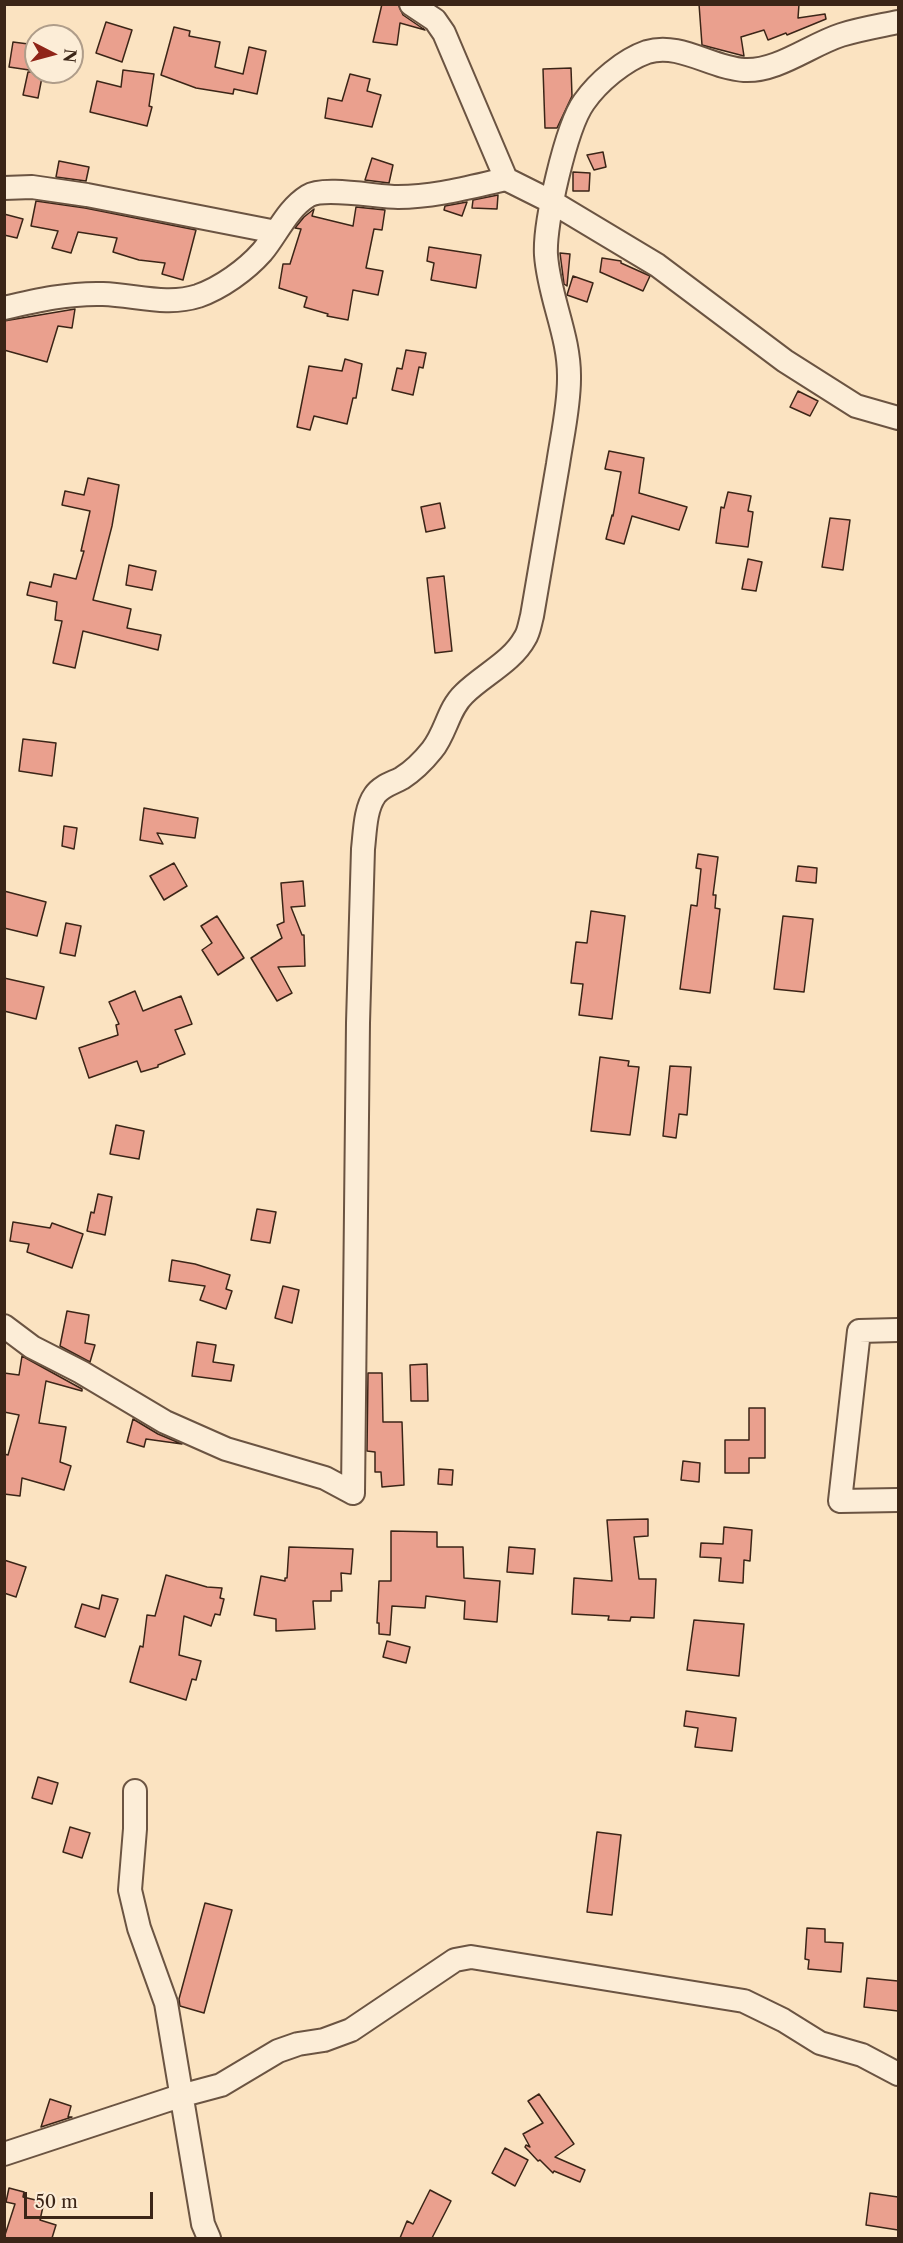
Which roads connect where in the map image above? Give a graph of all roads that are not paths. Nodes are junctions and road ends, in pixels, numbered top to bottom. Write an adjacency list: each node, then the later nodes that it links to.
1 (411, 4): 3 (street)
2 (898, 22): 5 (street)
3 (506, 179): 5 (street); 6 (street)
4 (4, 188): 6 (street)
5 (552, 202): 8 (street); 9 (street)
6 (276, 232): 7 (street)
7 (4, 308)
8 (898, 418)
9 (4, 1326)
10 (898, 1330): 11 (street)
11 (898, 1500)
12 (135, 1791): 14 (street)
13 (898, 2074): 14 (street)
14 (180, 2096): 15 (street); 16 (street)
15 (4, 2154)
16 (209, 2238)

